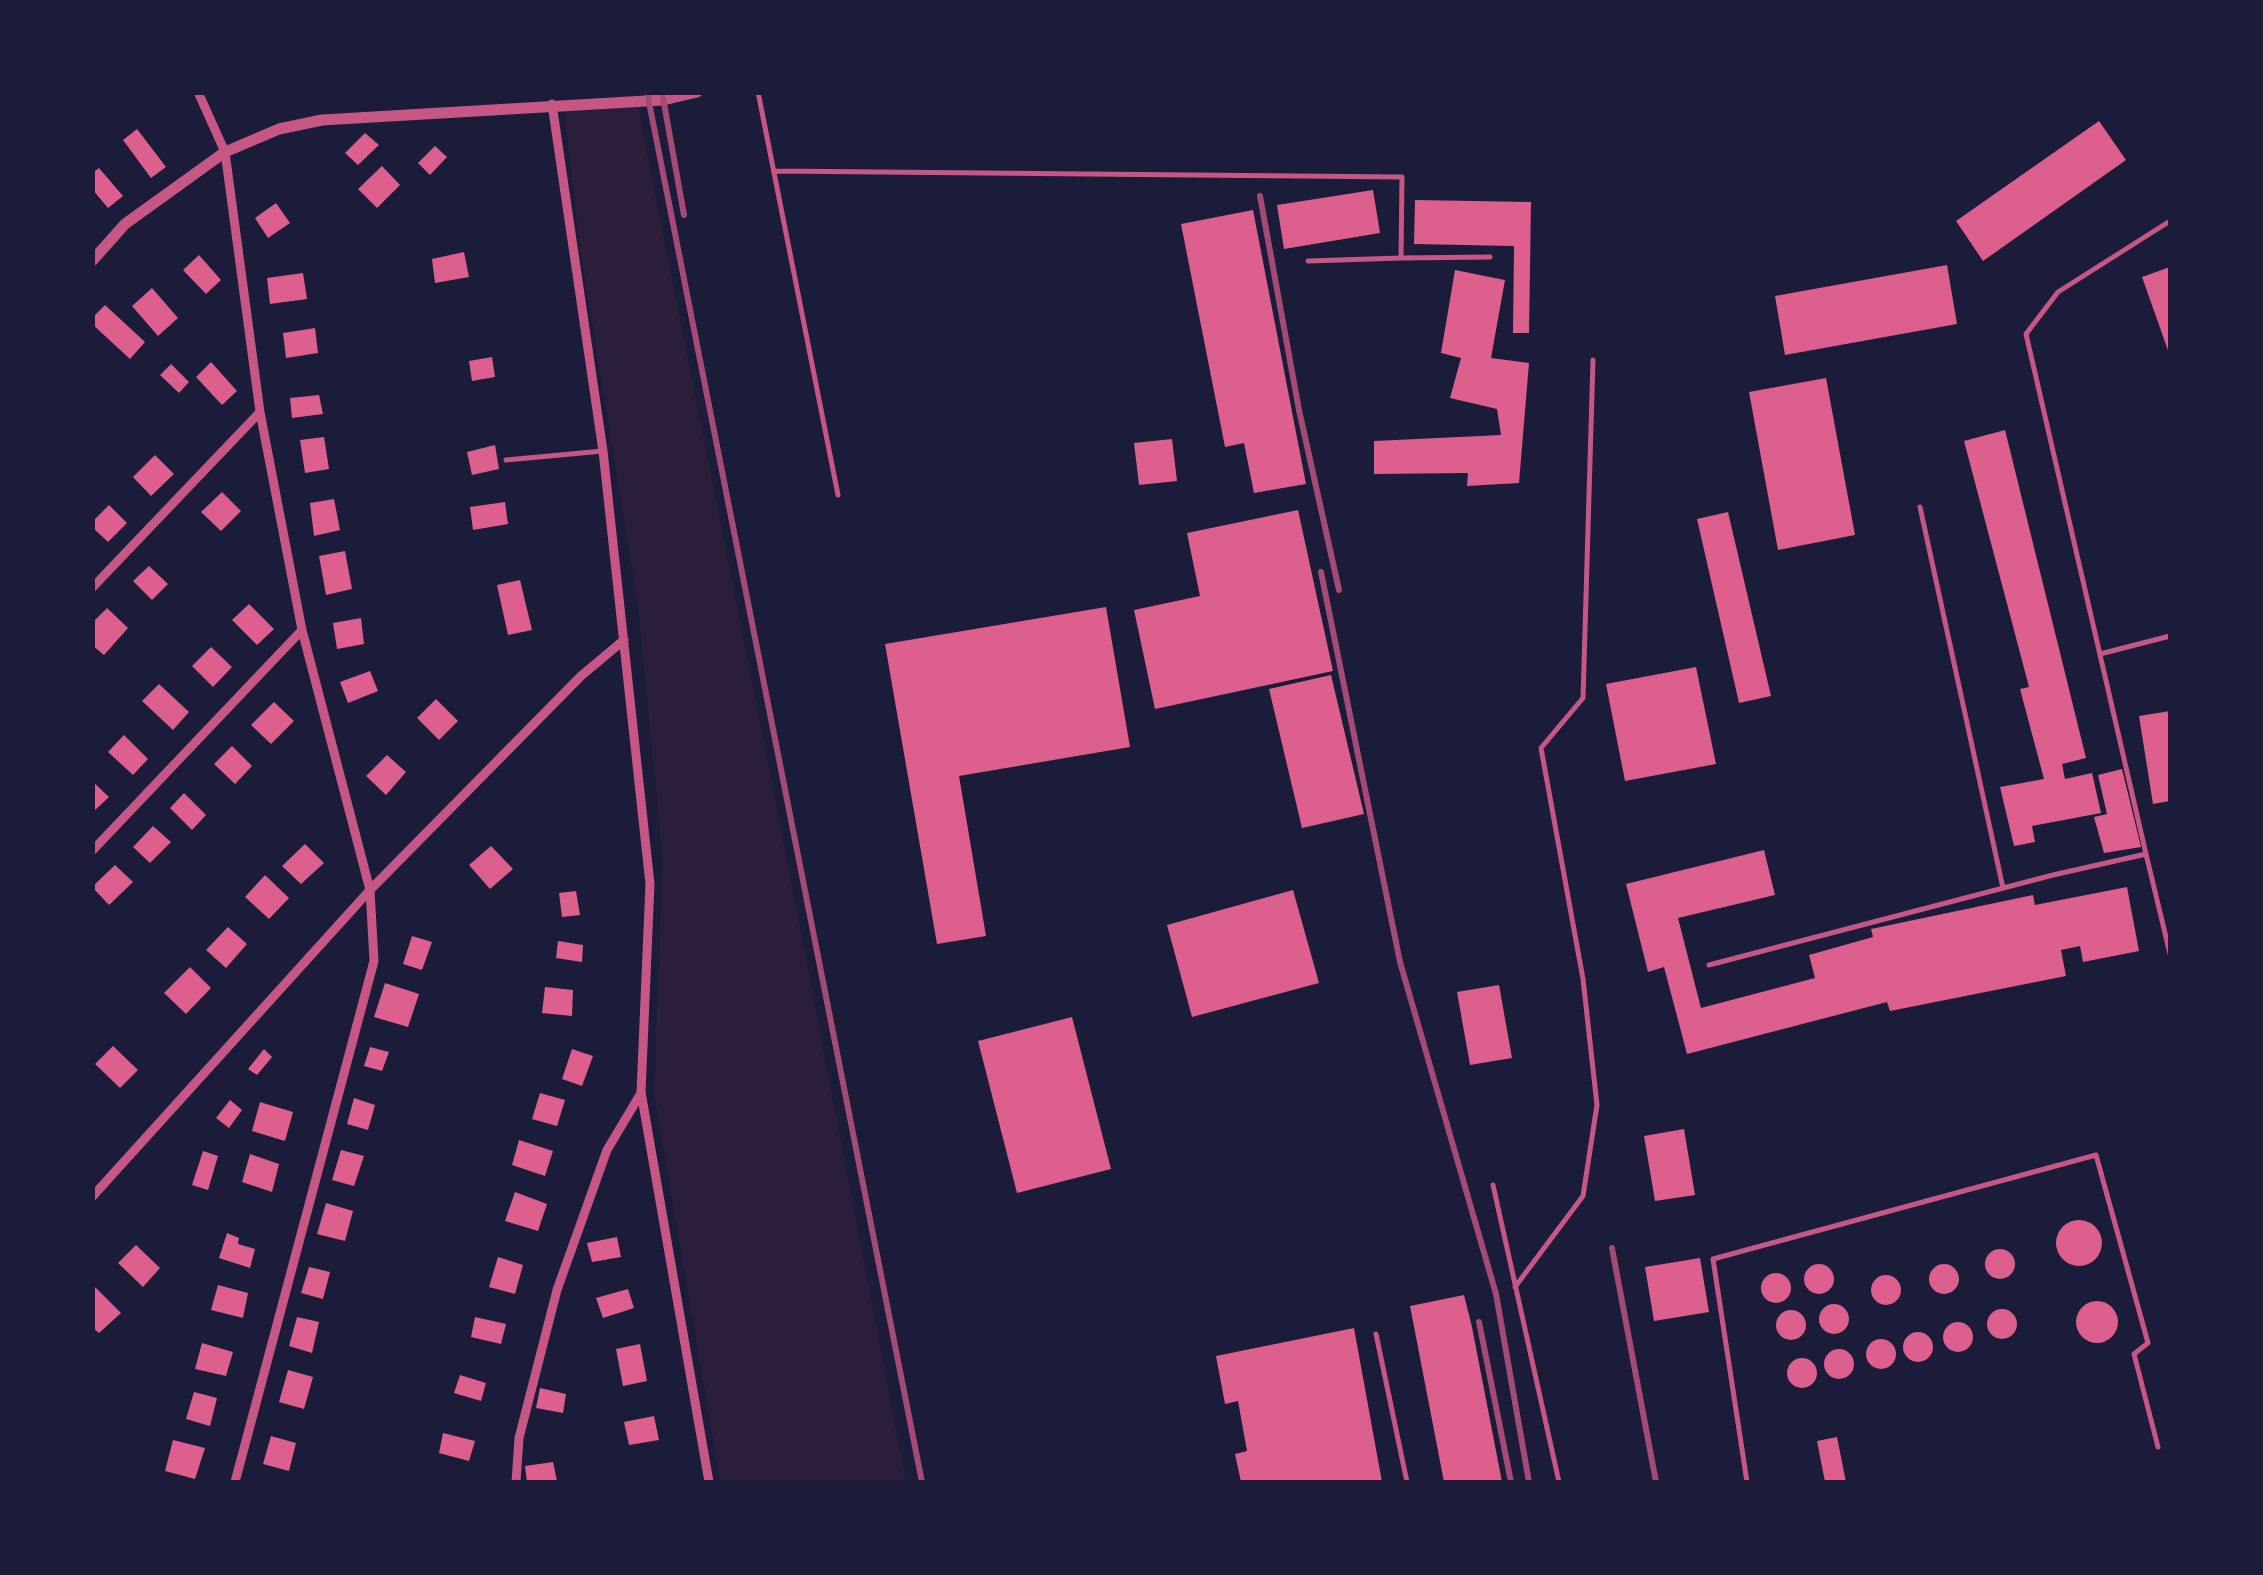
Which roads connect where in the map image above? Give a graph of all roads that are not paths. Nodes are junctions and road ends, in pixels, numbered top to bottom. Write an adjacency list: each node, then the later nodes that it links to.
1 (198, 92): 5 (street)
2 (697, 92): 4 (street)
3 (758, 92): 6 (lane)
4 (552, 104): 5 (street); 14 (street)
5 (225, 152): 10 (street); 13 (street)
6 (774, 171): 9 (lane); 16 (lane)
7 (2170, 221): 22 (lane)
8 (1490, 257): 9 (lane)
9 (1401, 258): 11 (lane)
10 (92, 261)
11 (1308, 261)
12 (1593, 360): 32 (lane)
13 (260, 412): 18 (street); 19 (street)
14 (604, 451): 15 (lane); 21 (street)
15 (506, 460)
16 (838, 495)
17 (1920, 506): 25 (lane)
18 (92, 588)
19 (302, 630): 23 (street); 26 (street)
20 (2170, 636): 22 (lane)
21 (624, 640): 26 (street); 29 (street)
22 (2100, 654): 24 (lane)
23 (92, 851)
24 (2146, 854): 25 (lane); 27 (lane)
25 (2002, 888): 28 (lane)
26 (370, 890): 31 (street); 35 (street)
27 (2170, 954)
28 (1710, 965)
29 (641, 1092): 36 (street); 37 (street)
30 (1493, 1185): 32 (lane)
31 (92, 1197)
32 (1516, 1286): 39 (lane)
33 (1376, 1334): 38 (lane)
34 (2158, 1446): 40 (lane)
35 (235, 1482)
36 (516, 1482)
37 (709, 1482)
38 (1407, 1482)
39 (1558, 1482)
40 (1746, 1482)

